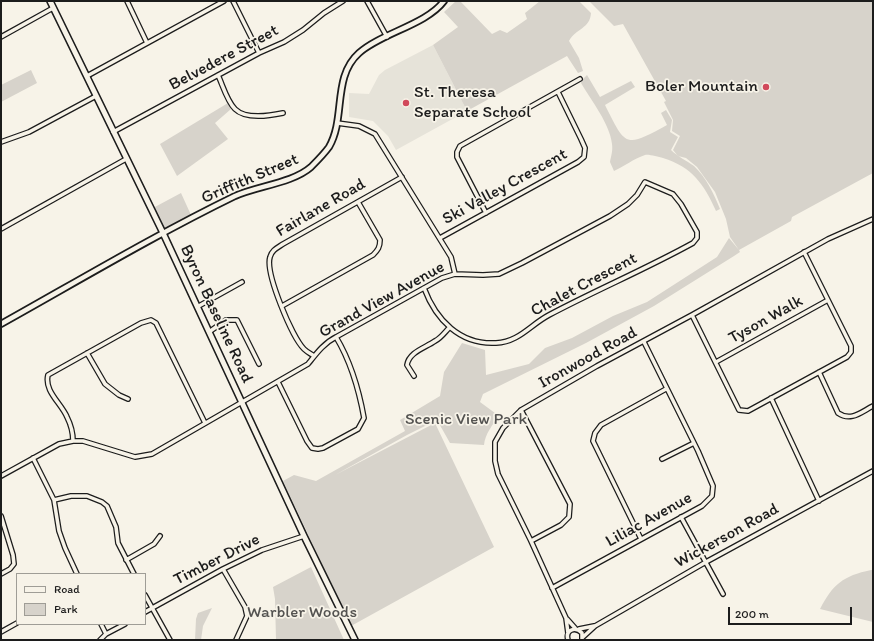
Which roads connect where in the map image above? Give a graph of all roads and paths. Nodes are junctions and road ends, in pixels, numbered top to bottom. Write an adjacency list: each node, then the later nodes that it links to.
1 (50, 1): 8 (main road, Byron Baseline Road)
2 (126, 1): 11 (street)
3 (224, 1): 11 (street)
4 (233, 1): 12 (street)
5 (343, 1): 12 (street, Belvedere Street)
6 (367, 1): 10 (street)
7 (444, 1): 10 (street, Griffith Street)
8 (53, 8): 9 (street); 14 (main road, Byron Baseline Road)
9 (1, 37)
10 (387, 37): 19 (street, Griffith Street)
11 (147, 43): 14 (street)
12 (258, 53): 13 (street, Belvedere Street)
13 (218, 75): 18 (street); 20 (street, Belvedere Street)
14 (87, 76): 17 (main road, Byron Baseline Road)
15 (580, 79): 16 (street)
16 (558, 92): 26 (street, Ski Valley Crescent); 26 (street)
17 (96, 96): 20 (main road, Byron Baseline Road); 21 (street)
18 (283, 113)
19 (337, 123): 23 (street); 29 (street, Griffith Street)
20 (114, 132): 22 (main road, Byron Baseline Road)
21 (1, 142)
22 (126, 159): 28 (street); 29 (main road, Byron Baseline Road)
23 (402, 177): 25 (street, Fairlane Road); 30 (street)
24 (645, 182): 32 (street, Grand View Avenue); 40 (street, Chalet Crescent)
25 (358, 202): 36 (street, Fairlane Road); 36 (street)
26 (486, 213): 30 (street, Ski Valley Crescent)
27 (873, 219): 31 (street, Ironwood Road)
28 (1, 229)
29 (163, 233): 37 (main road, Byron Baseline Road); 39 (street, Griffith Street)
30 (440, 238): 32 (street)
31 (804, 252): 35 (street); 38 (street, Ironwood Road)
32 (455, 274): 34 (street, Grand View Avenue)
33 (242, 282): 37 (street)
34 (424, 288): 40 (street, Chalet Crescent); 42 (street, Grand View Avenue)
35 (828, 300): 46 (street, Tyson Walk); 48 (street)
36 (282, 306): 45 (street, Fairlane Road)
37 (196, 307): 41 (main road, Byron Baseline Road)
38 (692, 315): 43 (street, Ironwood Road); 46 (street)
39 (1, 324)
40 (449, 328): 49 (street)
41 (209, 332): 47 (street); 54 (main road, Byron Baseline Road)
42 (336, 337): 45 (street, Grand View Avenue); 50 (street)
43 (644, 342): 51 (street, Liliac Avenue); 56 (street, Ironwood Road)
44 (87, 354): 53 (street); 57 (street); 58 (street)
45 (314, 356): 50 (street, Grand View Avenue)
46 (716, 362): 52 (street)
47 (259, 364)
48 (819, 372): 52 (street); 55 (street)
49 (414, 376)
50 (278, 382): 54 (street, Grand View Avenue)
51 (666, 389): 59 (street, Liliac Avenue); 70 (street)
52 (771, 398): 65 (street)
53 (128, 399)
54 (242, 402): 57 (street, Grand View Avenue); 69 (main road, Byron Baseline Road)
55 (873, 406)
56 (521, 410): 71 (street, Ironwood Road); 71 (street)
57 (205, 423): 58 (street, Grand View Avenue)
58 (73, 441): 60 (street, Grand View Avenue)
59 (694, 443): 61 (street); 67 (street, Liliac Avenue)
60 (34, 458): 63 (street, Grand View Avenue); 64 (street)
61 (662, 459)
62 (873, 471): 65 (street, Wickerson Road)
63 (1, 476)
64 (54, 500): 72 (street); 75 (street)
65 (819, 501): 73 (street, Wickerson Road)
66 (1, 516): 77 (street)
67 (681, 517): 70 (street, Liliac Avenue); 73 (street)
68 (160, 536): 72 (street)
69 (304, 536): 74 (street, Timber Drive); 96 (main road, Byron Baseline Road)
70 (641, 539): 78 (street, Liliac Avenue)
71 (531, 541): 78 (street, Ironwood Road)
72 (126, 560): 76 (street)
73 (706, 562): 79 (street); 87 (street, Wickerson Road)
74 (223, 569): 81 (street, Timber Drive); 95 (street)
75 (77, 573)
76 (133, 573)
77 (1, 574)
78 (552, 588): 83 (street, Ironwood Road)
79 (723, 594)
80 (146, 597): 81 (street)
81 (152, 608): 82 (street, Timber Drive); 94 (street)
82 (146, 611)
83 (566, 618): 88 (street, Ironwood Road); 91 (street, Ironwood Road)
84 (16, 624): 89 (street)
85 (102, 625): 90 (street)
86 (123, 625): 90 (street)
87 (595, 626): 88 (street, Wickerson Road); 92 (street, Wickerson Road)
88 (577, 629): 91 (street); 92 (street, Ironwood Road)
89 (1, 632)
90 (106, 634): 93 (street)
91 (566, 637)
92 (583, 638)
93 (100, 640)
94 (170, 640)
95 (236, 640)
96 (355, 640)

